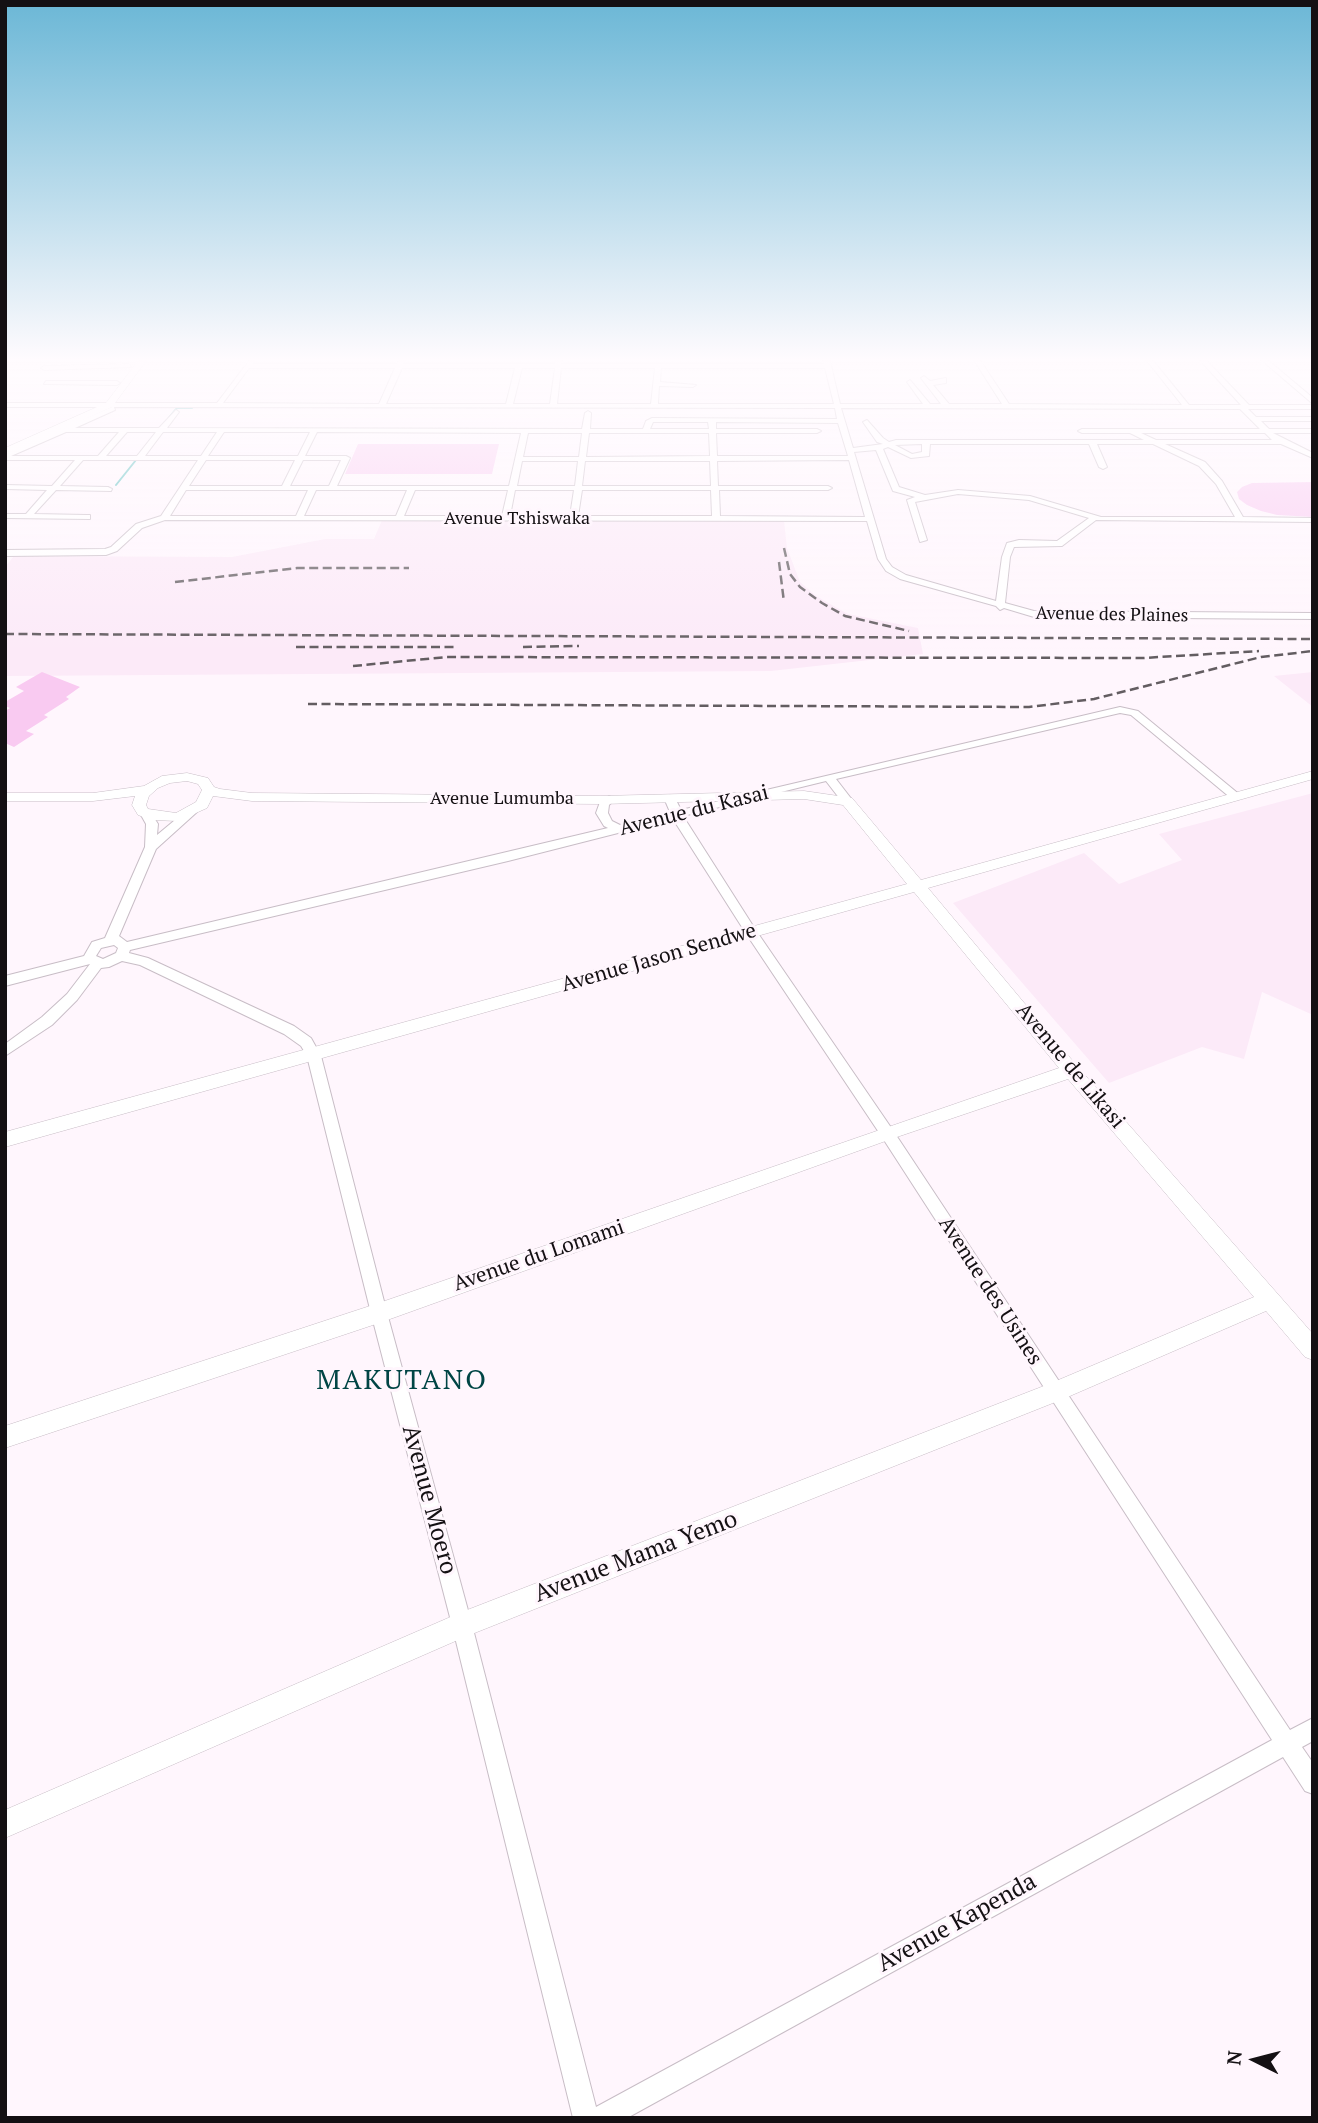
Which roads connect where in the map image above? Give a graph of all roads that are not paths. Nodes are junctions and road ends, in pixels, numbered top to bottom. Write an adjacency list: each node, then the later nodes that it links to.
1 (12, 456): 8 (street)
2 (713, 456): 16 (street)
3 (804, 456): 16 (street)
4 (853, 456): 42 (street, Avenue des Plaines)
5 (882, 456): 31 (street)
6 (1098, 456): 17 (street)
7 (1184, 456): 43 (street)
8 (16, 458): 9 (street); 18 (street)
9 (81, 458): 10 (street); 29 (street)
10 (100, 458): 11 (street)
11 (139, 458): 12 (street)
12 (204, 458): 13 (street); 20 (street)
13 (300, 458): 21 (street); 23 (street)
14 (518, 459): 15 (street); 25 (street)
15 (582, 459): 16 (street); 26 (street)
16 (713, 460): 27 (street)
17 (1103, 467)
18 (5, 469)
19 (5, 487): 29 (street)
20 (185, 488): 21 (street); 35 (street)
21 (285, 488): 22 (street)
22 (313, 488): 23 (street); 37 (street)
23 (332, 488): 24 (street)
24 (412, 488): 25 (street); 38 (street)
25 (512, 488): 26 (street); 39 (street)
26 (578, 488): 27 (street); 40 (street)
27 (714, 488): 28 (street); 41 (street)
28 (828, 488)
29 (52, 489): 30 (street); 33 (street)
30 (108, 489)
31 (923, 497): 36 (street); 45 (street)
32 (5, 516): 33 (street)
33 (28, 516): 34 (street)
34 (88, 517)
35 (164, 518): 37 (street, Avenue Tshiswaka); 46 (street)
36 (1094, 518): 43 (street); 47 (street)
37 (298, 519): 38 (street, Avenue Tshiswaka)
38 (400, 519): 39 (street, Avenue Tshiswaka)
39 (505, 519): 40 (street, Avenue Tshiswaka)
40 (574, 519): 41 (street, Avenue Tshiswaka)
41 (716, 519): 42 (street, Avenue Tshiswaka)
42 (870, 519): 47 (street, Avenue des Plaines)
43 (1240, 519): 44 (street)
44 (1313, 520)
45 (923, 540)
46 (5, 552)
47 (1000, 607): 48 (street, Avenue des Plaines)
48 (1313, 616)
49 (1313, 775): 57 (main road, Avenue Jason Sendwe)
50 (830, 779): 53 (street, Avenue du Kasai); 57 (street, Avenue du Kasai); 59 (street, Avenue de Likasi)
51 (146, 790): 52 (main road); 55 (main road); 61 (main road)
52 (209, 790): 56 (main road); 62 (main road)
53 (752, 795): 59 (main road, Avenue Lumumba); 60 (main road, Avenue Lumumba)
54 (5, 797): 55 (main road)
55 (93, 797): 61 (main road)
56 (252, 797): 58 (main road, Avenue Lumumba); 62 (main road)
57 (1236, 797): 65 (main road, Avenue Jason Sendwe)
58 (609, 799): 60 (main road, Avenue Lumumba); 63 (street)
59 (847, 801): 65 (main road, Avenue de Likasi)
60 (673, 806): 63 (street, Avenue du Kasai); 66 (street, Avenue des Usines)
61 (143, 810): 62 (main road); 64 (street)
62 (194, 810): 64 (street)
63 (619, 829): 68 (street, Avenue du Kasai)
64 (151, 847): 67 (street)
65 (920, 886): 66 (main road, Avenue Jason Sendwe); 73 (main road, Avenue de Likasi)
66 (751, 932): 72 (main road, Avenue Jason Sendwe); 74 (street, Avenue des Usines)
67 (111, 940): 68 (street); 69 (street)
68 (123, 952): 69 (street, Avenue du Kasai); 72 (street, Avenue Moero)
69 (94, 961): 70 (street, Avenue du Kasai); 71 (street)
70 (5, 981)
71 (5, 1051)
72 (314, 1056): 75 (main road, Avenue Jason Sendwe); 77 (street, Avenue Moero)
73 (1071, 1071): 74 (main road, Avenue du Lomami); 76 (main road, Avenue de Likasi)
74 (887, 1133): 77 (main road, Avenue du Lomami); 79 (street, Avenue des Usines)
75 (5, 1140)
76 (1271, 1299): 78 (main road, Avenue de Likasi); 79 (main road, Avenue Mama Yemo)
77 (379, 1313): 80 (main road, Avenue du Lomami); 81 (street, Avenue Moero)
78 (1313, 1350)
79 (1055, 1392): 81 (main road, Avenue Mama Yemo); 83 (street, Avenue des Usines)
80 (5, 1437)
81 (463, 1625): 85 (main road, Avenue Mama Yemo); 86 (street, Avenue Moero)
82 (1313, 1729): 83 (street, Avenue Kapenda)
83 (1286, 1744): 84 (street, Avenue des Usines); 87 (street, Avenue Kapenda)
84 (1313, 1783)
85 (5, 1824)
86 (586, 2118)
87 (601, 2118)

